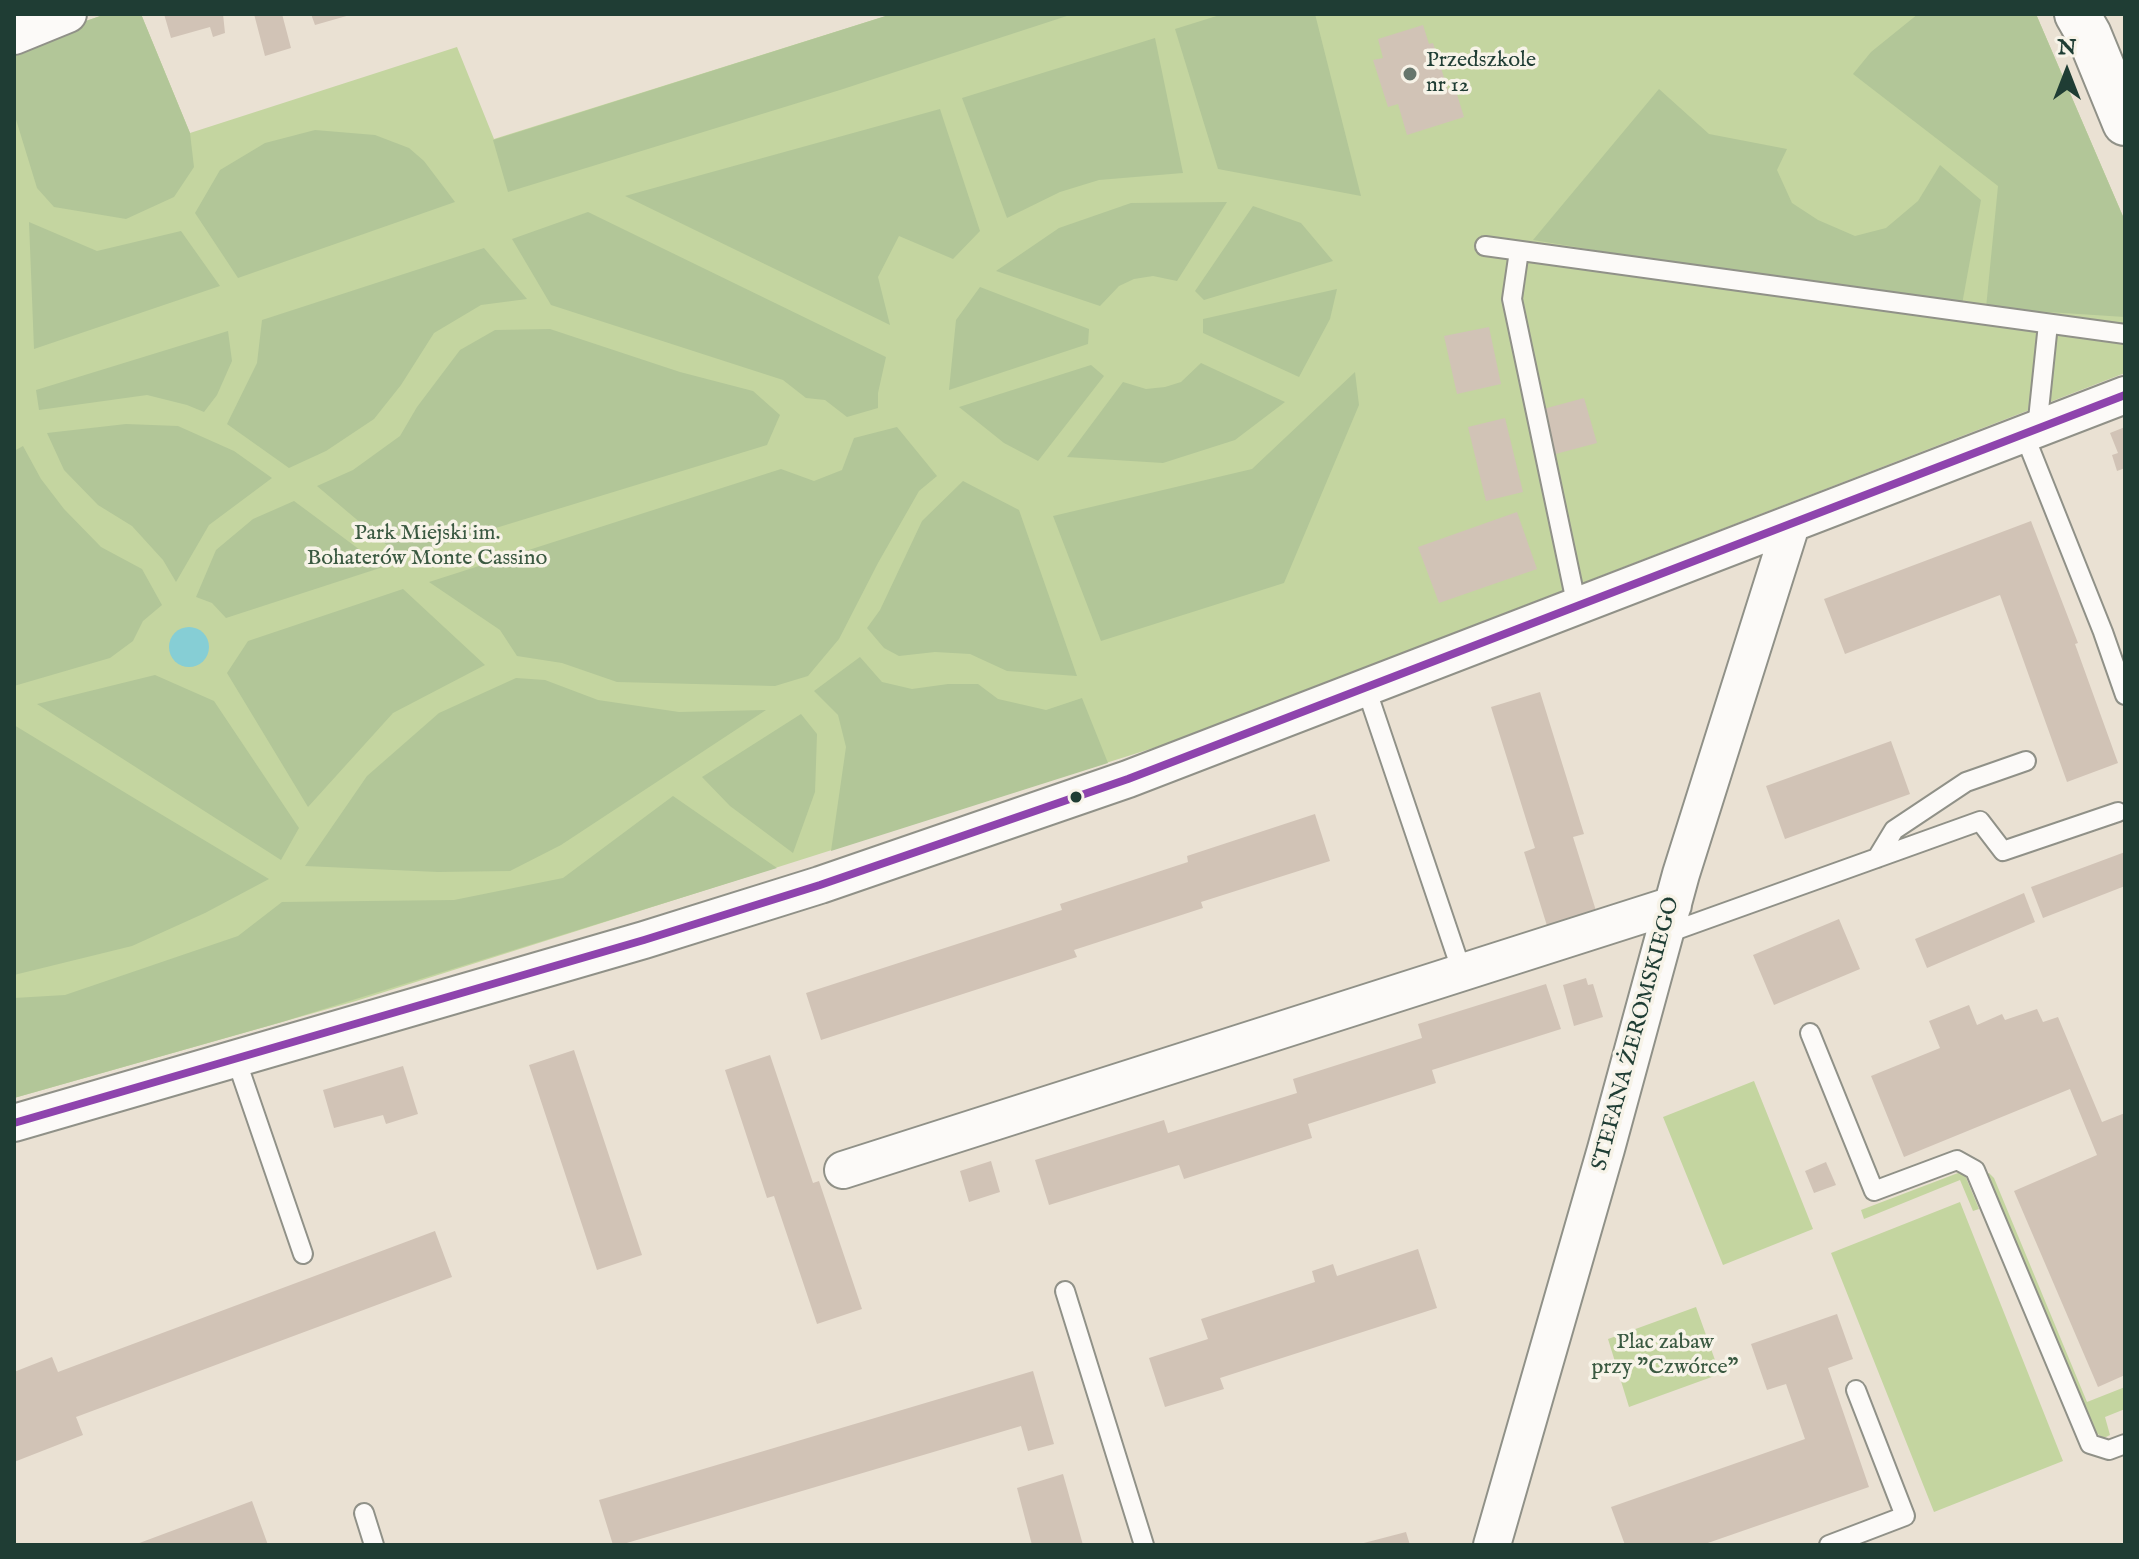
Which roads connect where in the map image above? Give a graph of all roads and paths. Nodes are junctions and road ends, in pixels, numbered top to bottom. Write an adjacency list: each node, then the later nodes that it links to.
1 (68, 14): 3 (street)
2 (2084, 21): 4 (street)
3 (14, 36)
4 (2125, 123)
5 (1485, 246): 6 (lane)
6 (1519, 251): 7 (lane); 12 (lane)
7 (2048, 324): 8 (lane); 10 (lane)
8 (2125, 334)
9 (2125, 395): 10 (street)
10 (2031, 432): 11 (street); 14 (lane)
11 (1791, 525): 12 (street); 18 (street, STEFANA ŻEROMSKIEGO)
12 (1577, 607): 13 (street)
13 (1366, 688): 19 (lane); 21 (street)
14 (2125, 695)
15 (2026, 761): 17 (lane)
16 (2118, 812): 17 (lane)
17 (1877, 858): 18 (lane)
18 (1669, 920): 19 (street); 31 (street, STEFANA ŻEROMSKIEGO)
19 (1462, 972): 23 (street)
20 (1810, 1033): 27 (lane)
21 (236, 1059): 22 (street); 24 (lane)
22 (14, 1123)
23 (843, 1170)
24 (303, 1254)
25 (1065, 1291): 30 (lane)
26 (1856, 1390): 32 (lane)
27 (2125, 1444)
28 (364, 1513): 29 (lane)
29 (374, 1545)
30 (1144, 1545)
31 (1492, 1545)
32 (1829, 1545)

